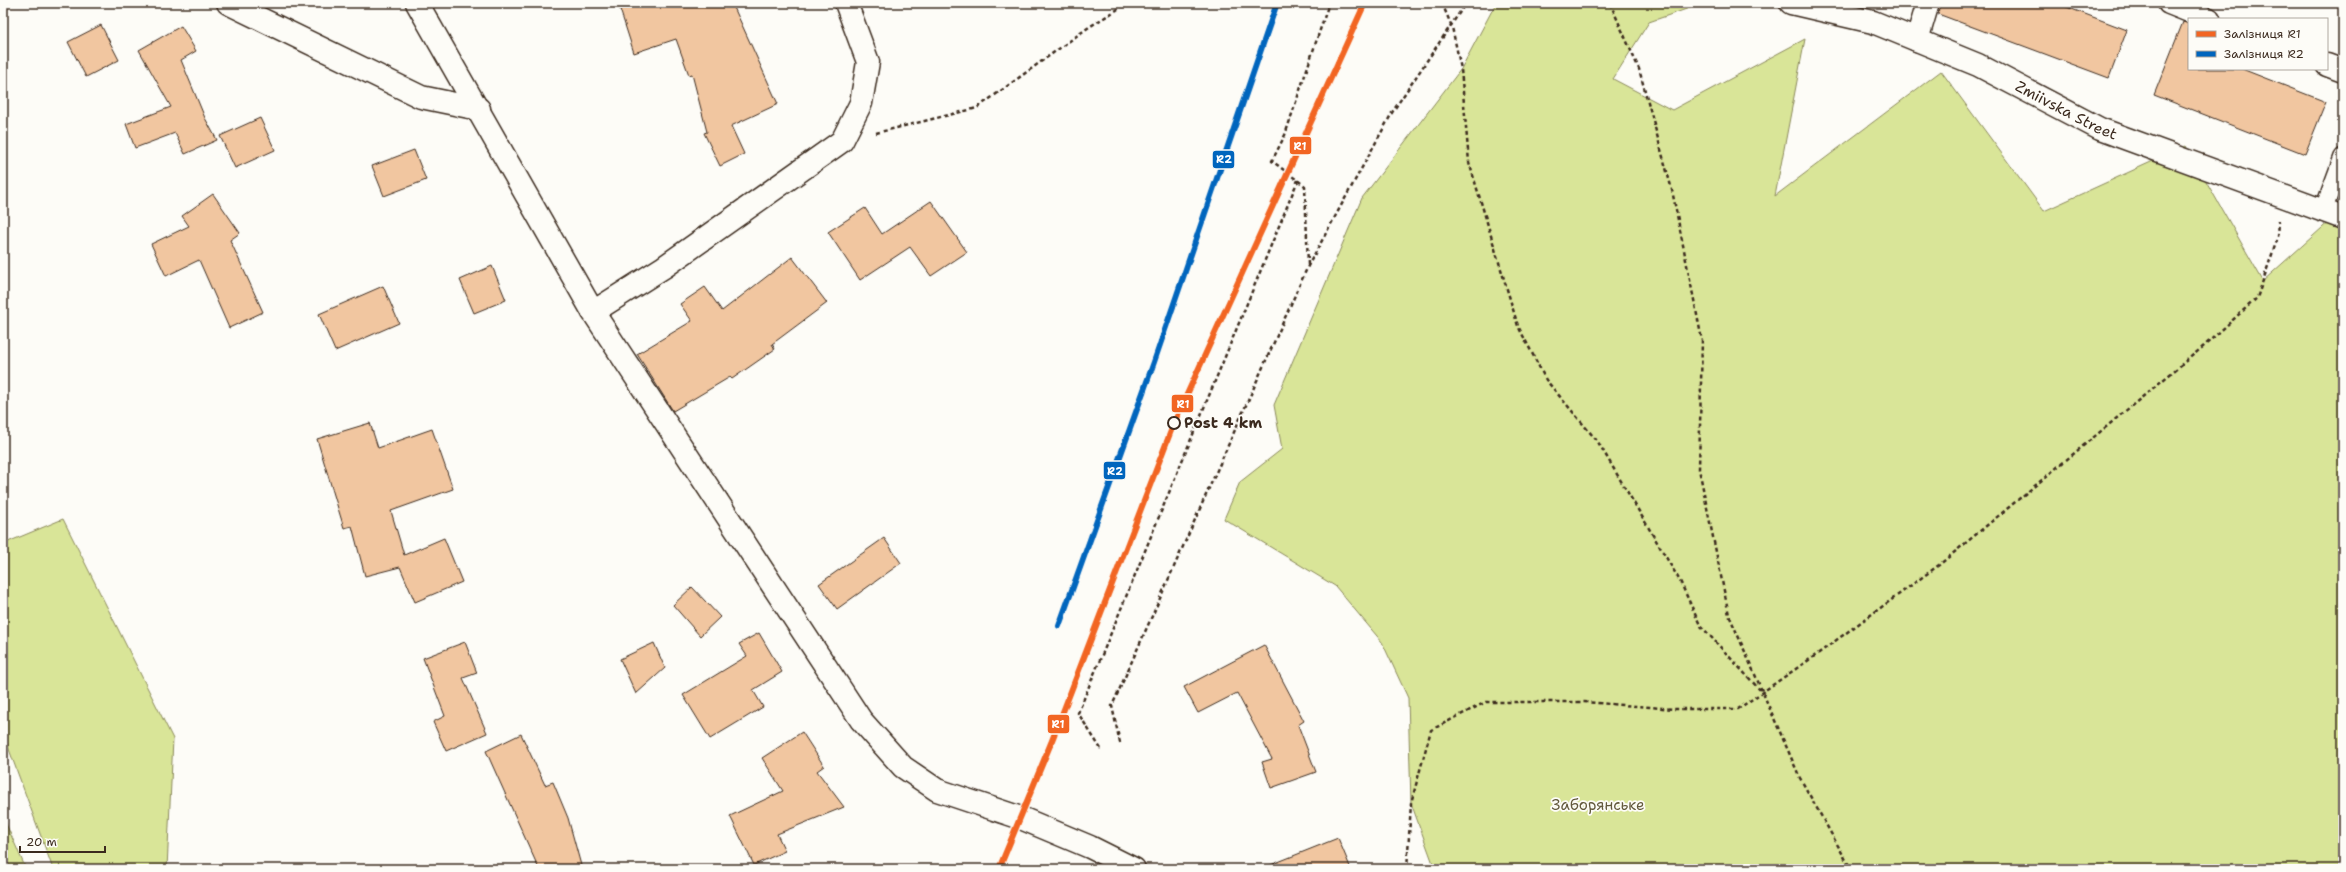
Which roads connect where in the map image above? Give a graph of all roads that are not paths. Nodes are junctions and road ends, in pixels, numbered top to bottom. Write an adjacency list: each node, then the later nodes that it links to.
1 (228, 3): 11 (street)
2 (417, 3): 11 (street)
3 (846, 3): 14 (street)
4 (1791, 3): 8 (street, Zmiivska Street)
5 (1928, 3): 8 (street)
6 (2169, 3): 7 (street)
7 (2206, 18)
8 (1917, 40): 13 (street, Zmiivska Street)
9 (2328, 65): 10 (street)
10 (2343, 71)
11 (479, 109): 14 (street)
12 (2343, 157): 13 (lane)
13 (2333, 214)
14 (593, 312): 15 (street)
15 (1134, 869)

